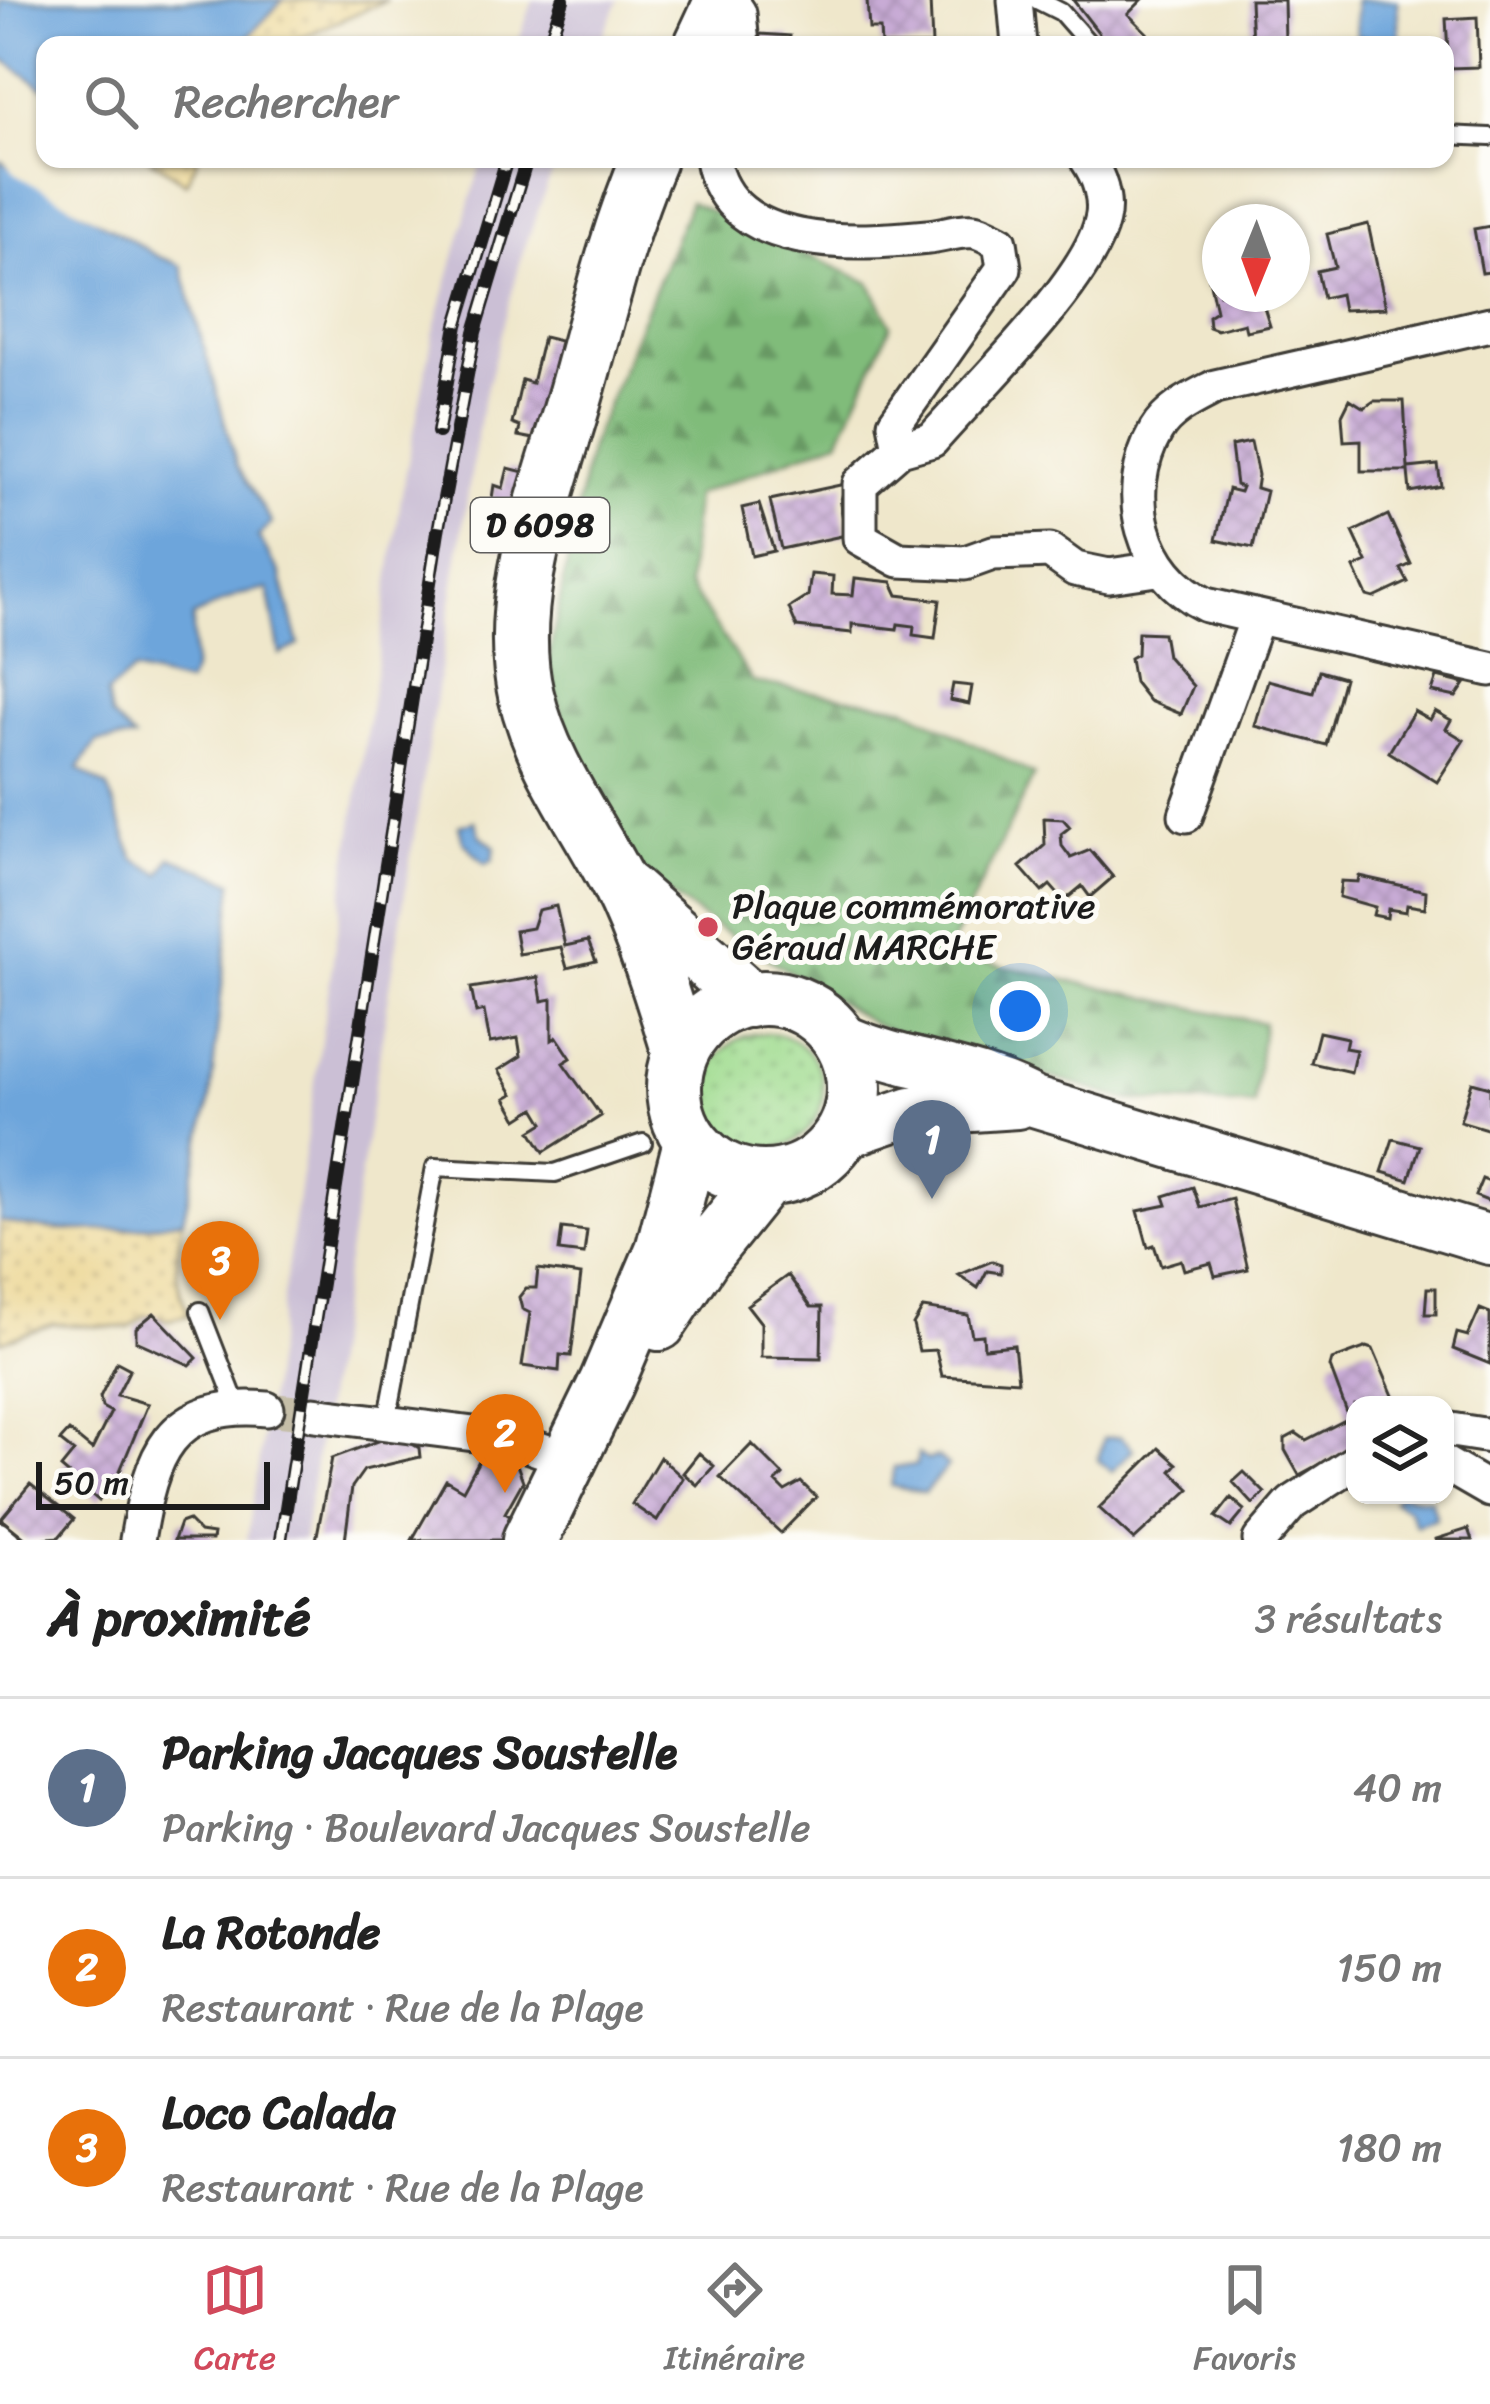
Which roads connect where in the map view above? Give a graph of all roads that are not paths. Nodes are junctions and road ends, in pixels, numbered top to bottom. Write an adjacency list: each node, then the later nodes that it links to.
1 (727, 0): 4 (main road); 5 (street)
2 (1015, 0): 6 (street)
3 (1037, 0): 7 (lane)
4 (707, 36)
5 (741, 36)
6 (1018, 36)
7 (1082, 36)
8 (1454, 135): 9 (lane)
9 (1490, 137)
10 (646, 168): 19 (main road, D 6098)
11 (715, 168): 14 (street)
12 (1091, 168): 14 (street)
13 (1490, 324): 15 (street)
14 (900, 449): 15 (street)
15 (1157, 569): 16 (street)
16 (1258, 618): 17 (street); 18 (street)
17 (1490, 669)
18 (1186, 815)
19 (618, 884): 20 (main road, D 6098); 22 (main road, D 6098)
20 (750, 1000): 21 (main road); 22 (main road)
21 (838, 1037): 23 (main road); 24 (main road)
22 (680, 1053): 25 (main road)
23 (1034, 1102): 24 (main road); 27 (main road)
24 (841, 1135): 26 (main road)
25 (667, 1143): 26 (main road); 31 (lane); 34 (main road)
26 (766, 1178): 42 (main road)
27 (1490, 1240)
28 (200, 1311): 29 (lane)
29 (252, 1407): 40 (street)
30 (314, 1414): 31 (street)
31 (387, 1422): 34 (street)
32 (1454, 1430): 33 (street)
33 (1490, 1436)
34 (568, 1459): 41 (main road)
35 (1346, 1468): 43 (street)
36 (1454, 1469): 37 (street)
37 (1490, 1490)
38 (0, 1531): 39 (lane)
39 (11, 1540)
40 (137, 1540)
41 (530, 1540)
42 (550, 1540)
43 (1260, 1540)

